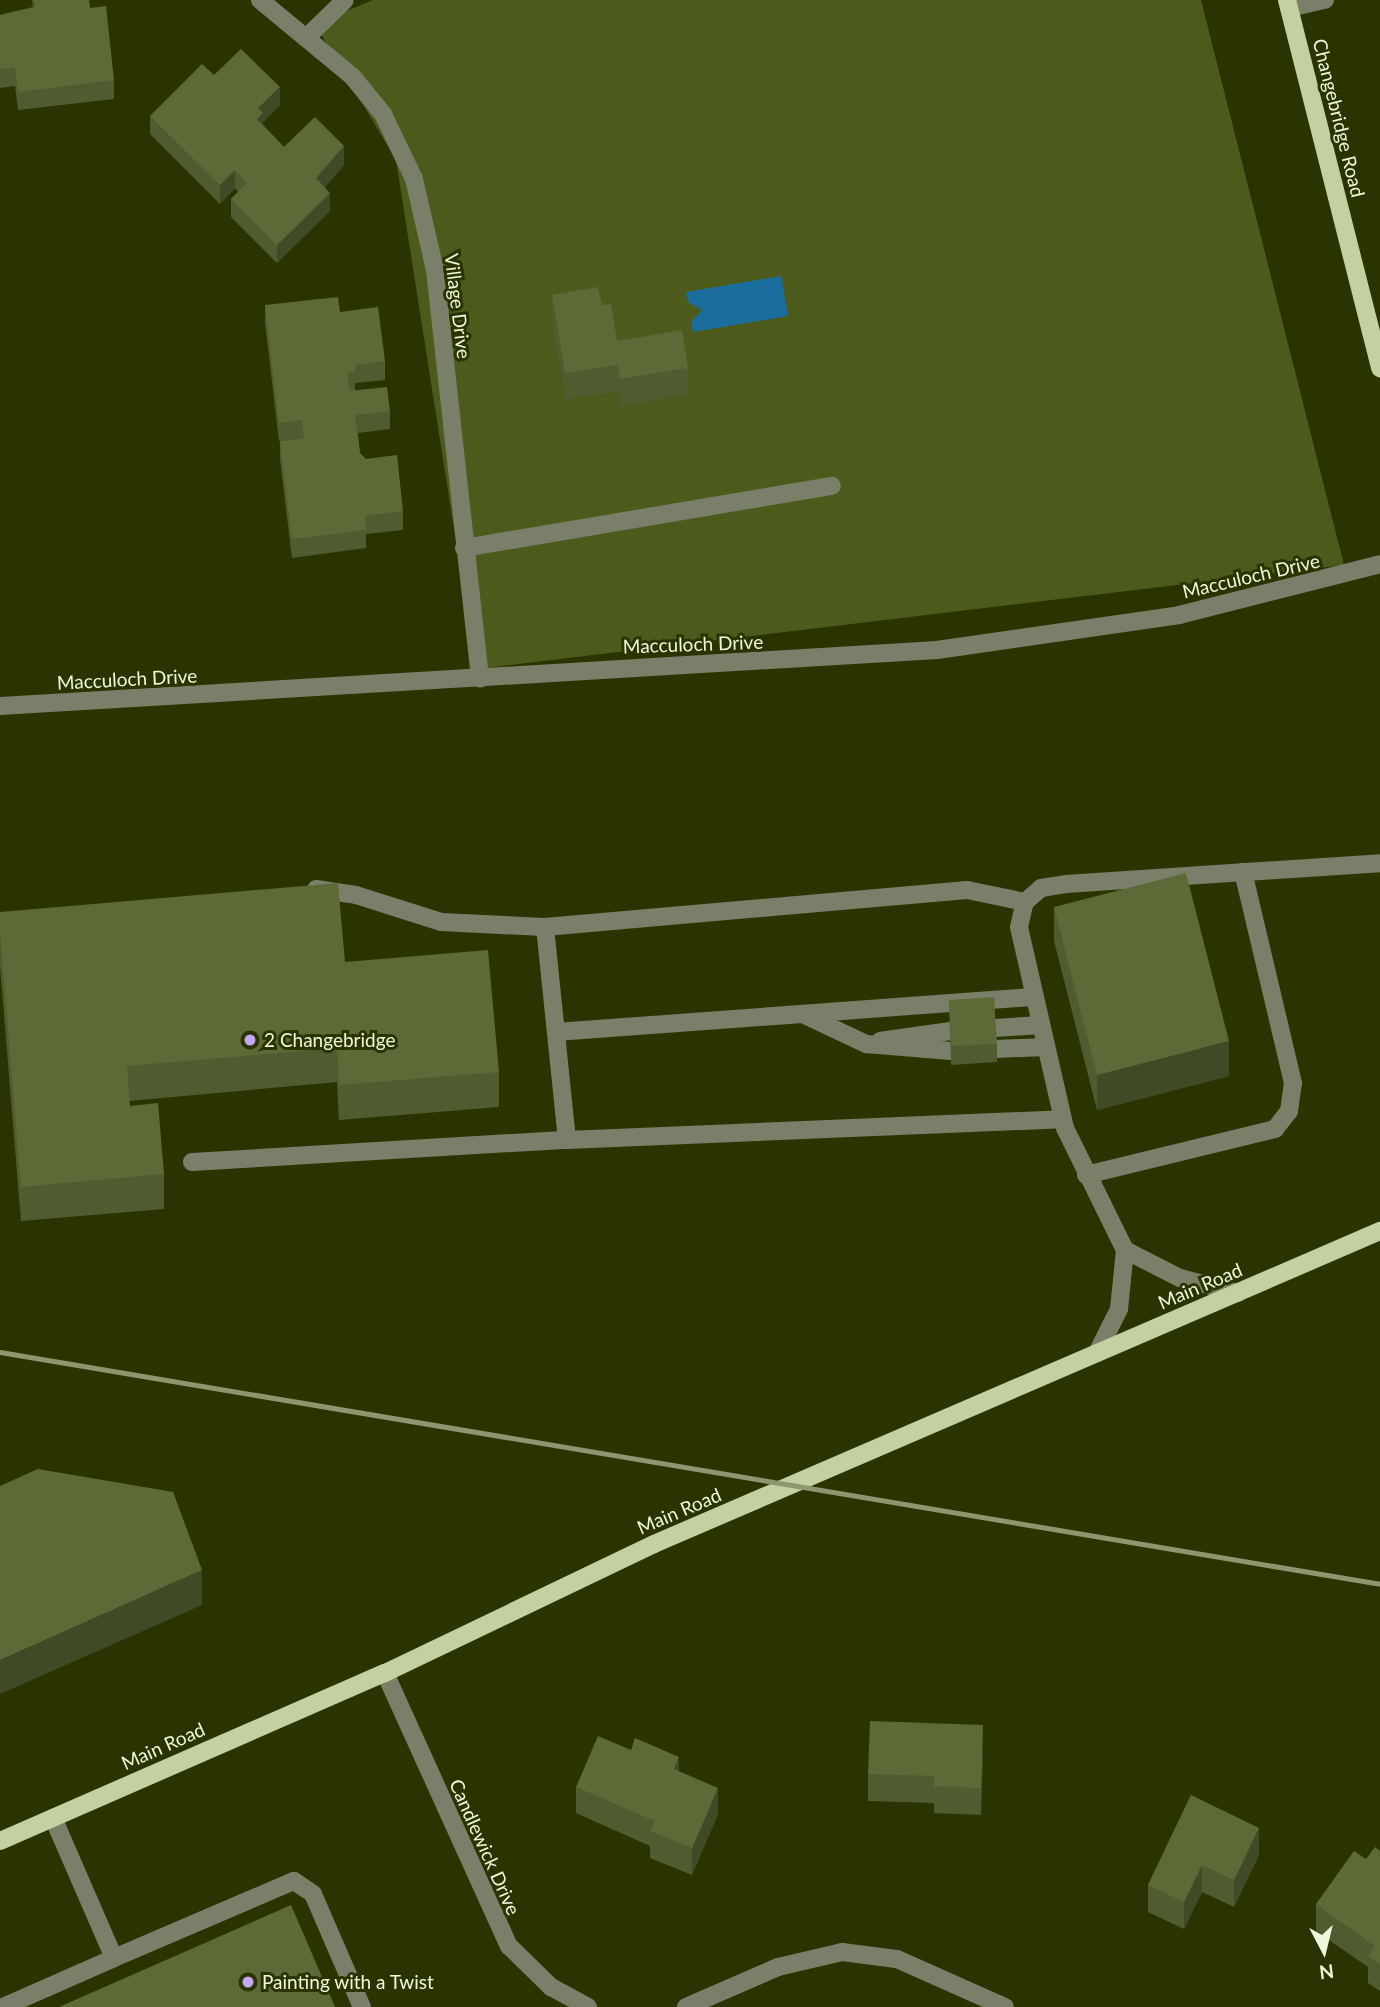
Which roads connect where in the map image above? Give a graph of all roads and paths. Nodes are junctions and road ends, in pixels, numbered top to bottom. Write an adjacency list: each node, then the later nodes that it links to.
1 (260, 0): 5 (street, Village Drive)
2 (345, 0): 5 (street)
3 (1325, 0): 4 (street)
4 (1288, 4): 6 (main road, Changebridge Road)
5 (306, 38): 8 (street, Village Drive)
6 (1380, 368)
7 (832, 486): 8 (street)
8 (464, 548): 10 (street, Village Drive)
9 (1380, 564): 10 (street, Macculoch Drive)
10 (480, 679): 11 (street, Macculoch Drive)
11 (0, 706)
12 (1380, 863): 13 (street)
13 (1243, 872): 15 (street); 30 (street)
14 (291, 891): 16 (street)
15 (1024, 902): 16 (street); 17 (street)
16 (545, 927): 22 (street)
17 (1035, 997): 18 (street); 19 (street)
18 (799, 1013): 22 (street); 23 (street)
19 (1041, 1025): 20 (street); 24 (street)
20 (995, 1028)
21 (950, 1031): 23 (street)
22 (556, 1032): 28 (street)
23 (866, 1044): 26 (street)
24 (1046, 1046): 25 (street); 27 (street)
25 (996, 1049)
26 (951, 1051)
27 (1062, 1119): 28 (street); 30 (street)
28 (567, 1140): 29 (street)
29 (192, 1162)
30 (1086, 1175): 32 (street)
31 (1380, 1231): 33 (main road, Main Road)
32 (1125, 1250): 33 (street); 34 (street)
33 (1238, 1293): 34 (main road, Main Road)
34 (1097, 1353): 35 (main road, Main Road)
35 (385, 1673): 36 (main road, Main Road); 41 (street, Candlewick Drive)
36 (53, 1818): 37 (main road, Main Road); 38 (street)
37 (0, 1841)
38 (114, 1958): 39 (street); 40 (street)
39 (3, 2007)
40 (362, 2007)
41 (588, 2007)
42 (686, 2007): 43 (street)
43 (1005, 2007)

